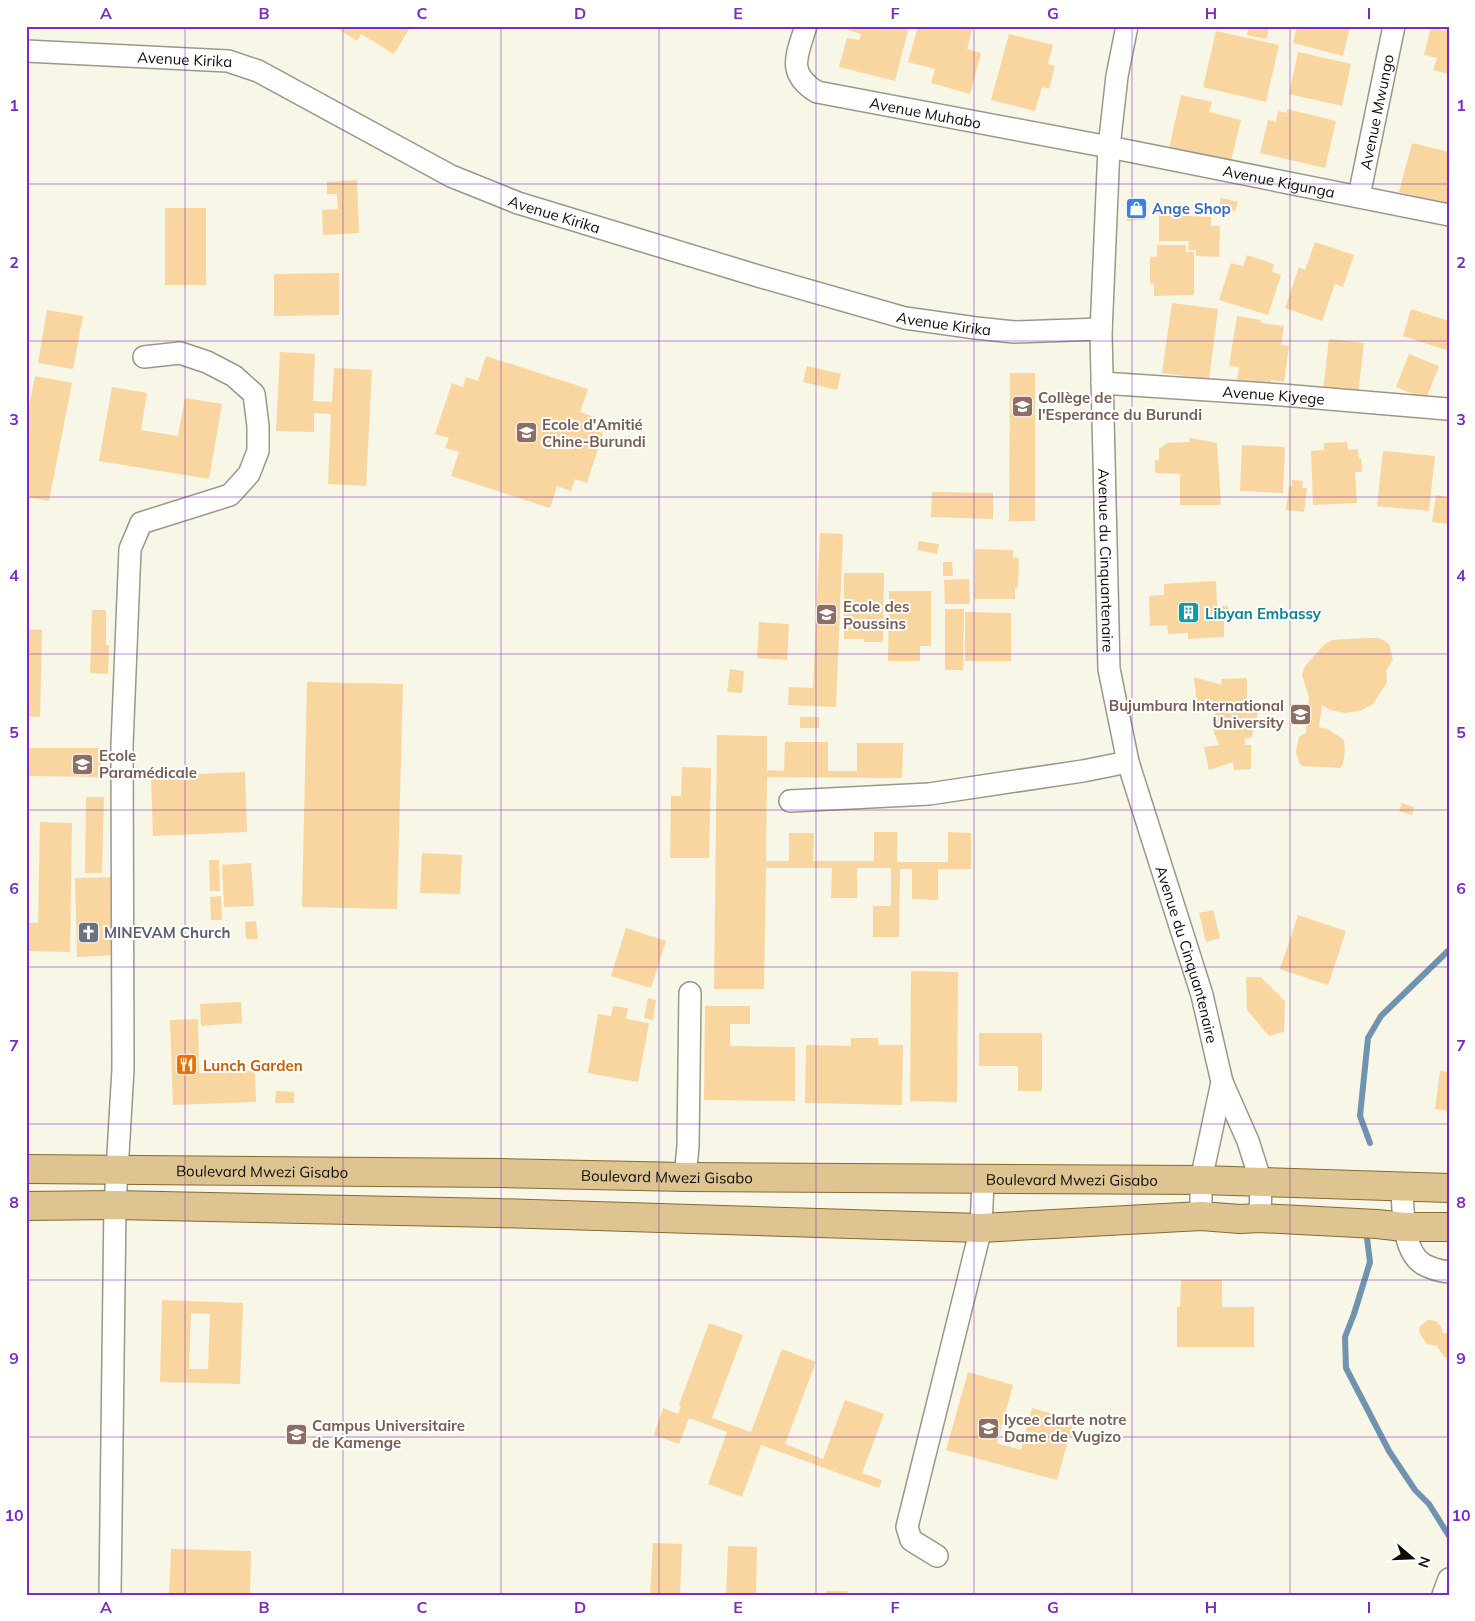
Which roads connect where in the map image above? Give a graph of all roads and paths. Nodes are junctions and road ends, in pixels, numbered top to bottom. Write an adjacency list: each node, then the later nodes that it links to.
1 (806, 26): 5 (street, Avenue Muhabo)
2 (1127, 26): 5 (street, Avenue du Cinquantenaire)
3 (1394, 26): 6 (street, Avenue Mwungo)
4 (26, 51): 8 (street, Avenue Kirika)
5 (1109, 147): 6 (street, Avenue Kigunga); 8 (street, Avenue du Cinquantenaire)
6 (1358, 196): 7 (street, Avenue Kigunga)
7 (1449, 215)
8 (1101, 329): 10 (street, Avenue du Cinquantenaire)
9 (144, 358): 17 (street)
10 (1102, 383): 11 (street, Avenue Kiyege); 12 (street, Avenue du Cinquantenaire)
11 (1447, 409)
12 (1128, 762): 13 (street); 15 (street, Avenue du Cinquantenaire)
13 (790, 801)
14 (690, 994): 19 (street)
15 (1222, 1082): 21 (street); 22 (street)
16 (26, 1169): 17 (main road, Boulevard Mwezi Gisabo)
17 (117, 1169): 18 (main road, Boulevard Mwezi Gisabo); 25 (street)
18 (501, 1173): 19 (main road, Boulevard Mwezi Gisabo); 27 (main road)
19 (685, 1177): 20 (main road, Boulevard Mwezi Gisabo)
20 (984, 1180): 21 (main road, Boulevard Mwezi Gisabo); 32 (street)
21 (1201, 1180): 22 (main road, Boulevard Mwezi Gisabo); 28 (street)
22 (1261, 1182): 23 (main road, Boulevard Mwezi Gisabo); 29 (street)
23 (1394, 1187): 24 (main road); 30 (street)
24 (1449, 1188)
25 (115, 1205): 26 (main road); 27 (main road); 36 (street)
26 (26, 1206)
27 (497, 1213): 32 (main road)
28 (1201, 1216): 29 (main road); 32 (main road)
29 (1260, 1218): 30 (main road)
30 (1404, 1227): 31 (main road); 33 (street)
31 (1449, 1227)
32 (981, 1228): 34 (street)
33 (1449, 1272)
34 (937, 1556)
35 (1449, 1579): 37 (street)
36 (110, 1595)
37 (1443, 1595)

